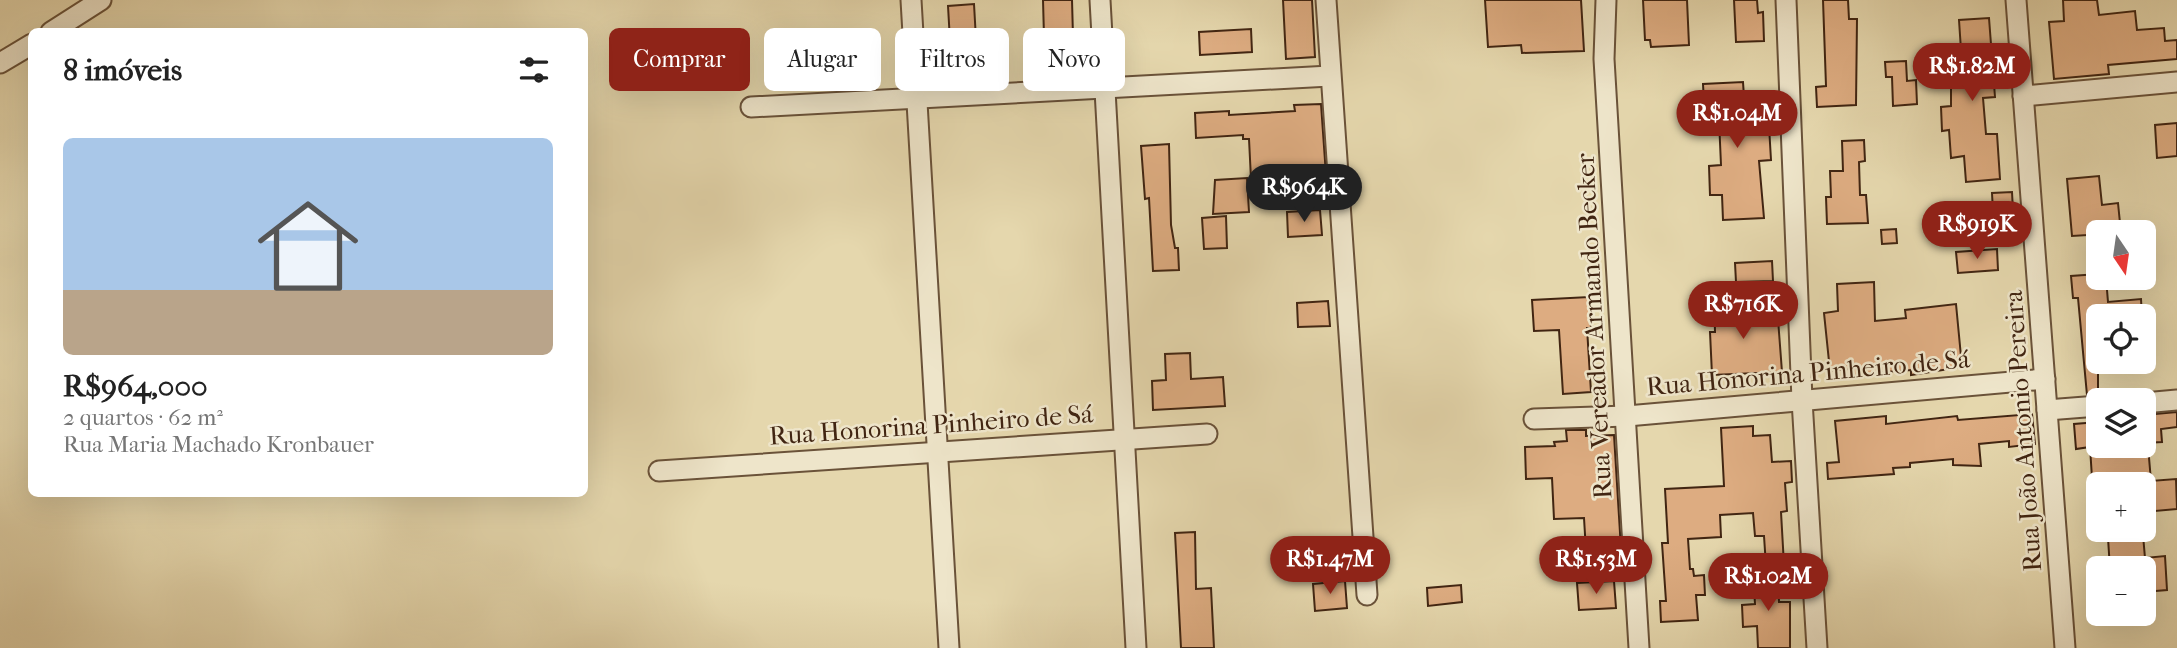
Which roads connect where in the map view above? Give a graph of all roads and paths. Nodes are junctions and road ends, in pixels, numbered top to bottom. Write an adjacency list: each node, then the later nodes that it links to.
1 (101, 0): 8 (street)
2 (911, 0): 18 (street)
3 (1100, 0): 9 (street)
4 (1326, 0): 12 (street)
5 (1606, 0): 26 (street, Rua Vereador Armando Becker)
6 (1786, 0): 21 (street)
7 (2016, 0): 17 (street, Rua João Antonio Pereira)
8 (57, 28)
9 (1102, 28)
10 (28, 46): 11 (street)
11 (0, 63)
12 (1330, 76): 14 (street); 32 (street)
13 (2177, 82): 17 (street)
14 (1125, 89)
15 (1082, 91): 18 (street)
16 (1105, 91): 29 (street)
17 (2023, 96): 20 (street, Rua João Antonio Pereira)
18 (917, 98): 19 (street); 30 (street)
19 (751, 107)
20 (2045, 379): 21 (street, Rua Honorina Pinheiro de Sá); 25 (street, Rua João Antonio Pereira)
21 (1802, 400): 26 (street, Rua Honorina Pinheiro de Sá); 36 (street)
22 (2177, 400): 23 (street)
23 (2156, 402)
24 (2086, 407): 25 (street)
25 (2048, 410): 37 (street, Rua João Antonio Pereira)
26 (1627, 416): 27 (street, Rua Honorina Pinheiro de Sá); 35 (street, Rua Vereador Armando Becker)
27 (1534, 419)
28 (1207, 434): 29 (street, Rua Honorina Pinheiro de Sá)
29 (1124, 438): 30 (street, Rua Honorina Pinheiro de Sá); 34 (street)
30 (937, 450): 31 (street, Rua Honorina Pinheiro de Sá); 33 (street)
31 (659, 471)
32 (1367, 596)
33 (949, 648)
34 (1136, 648)
35 (1639, 648)
36 (1817, 648)
37 (2065, 648)

